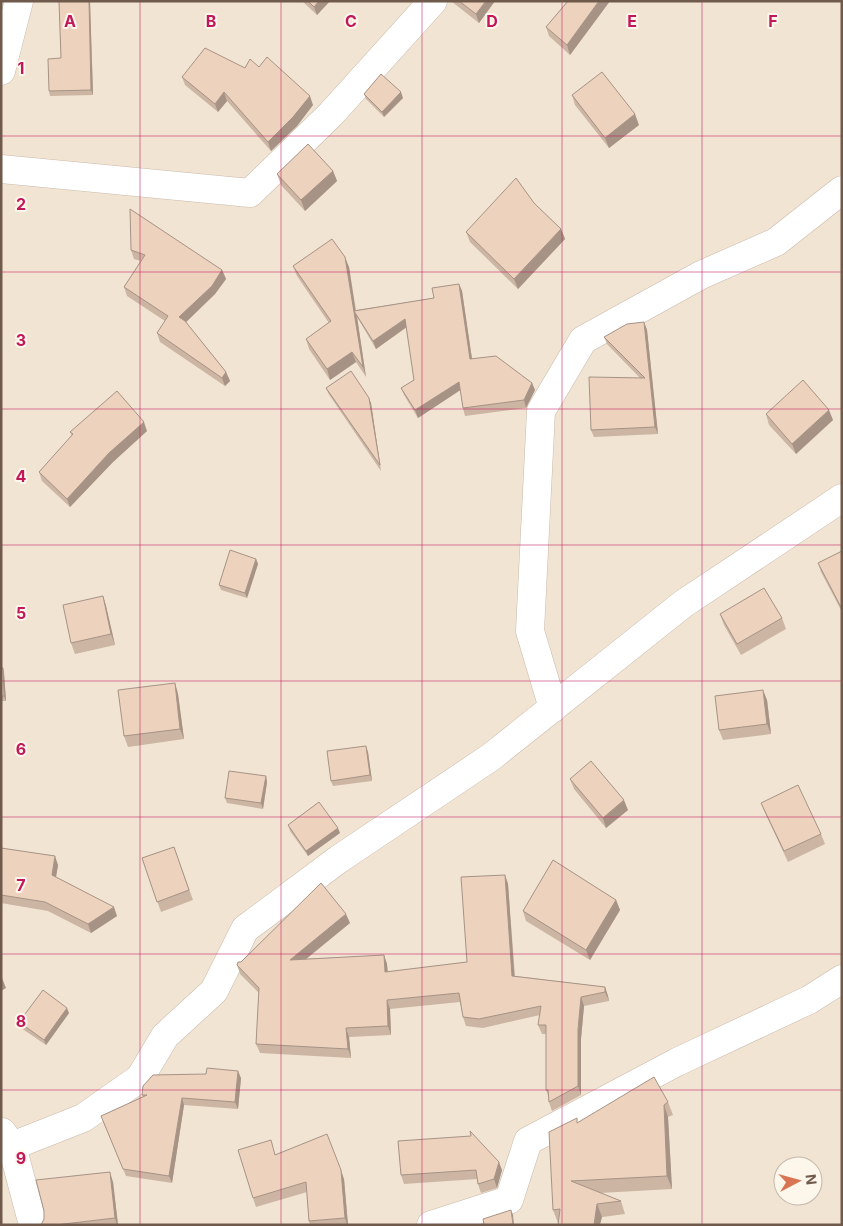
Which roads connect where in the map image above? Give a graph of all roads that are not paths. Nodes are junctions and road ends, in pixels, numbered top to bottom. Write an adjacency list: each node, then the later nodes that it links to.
1 (19, 1): 3 (street)
2 (433, 1): 4 (street)
3 (1, 71)
4 (1, 169)
5 (842, 190): 7 (street)
6 (842, 498): 7 (street)
7 (554, 708): 9 (street)
8 (842, 979): 11 (street)
9 (7, 1138): 10 (street)
10 (33, 1225)
11 (431, 1225)

